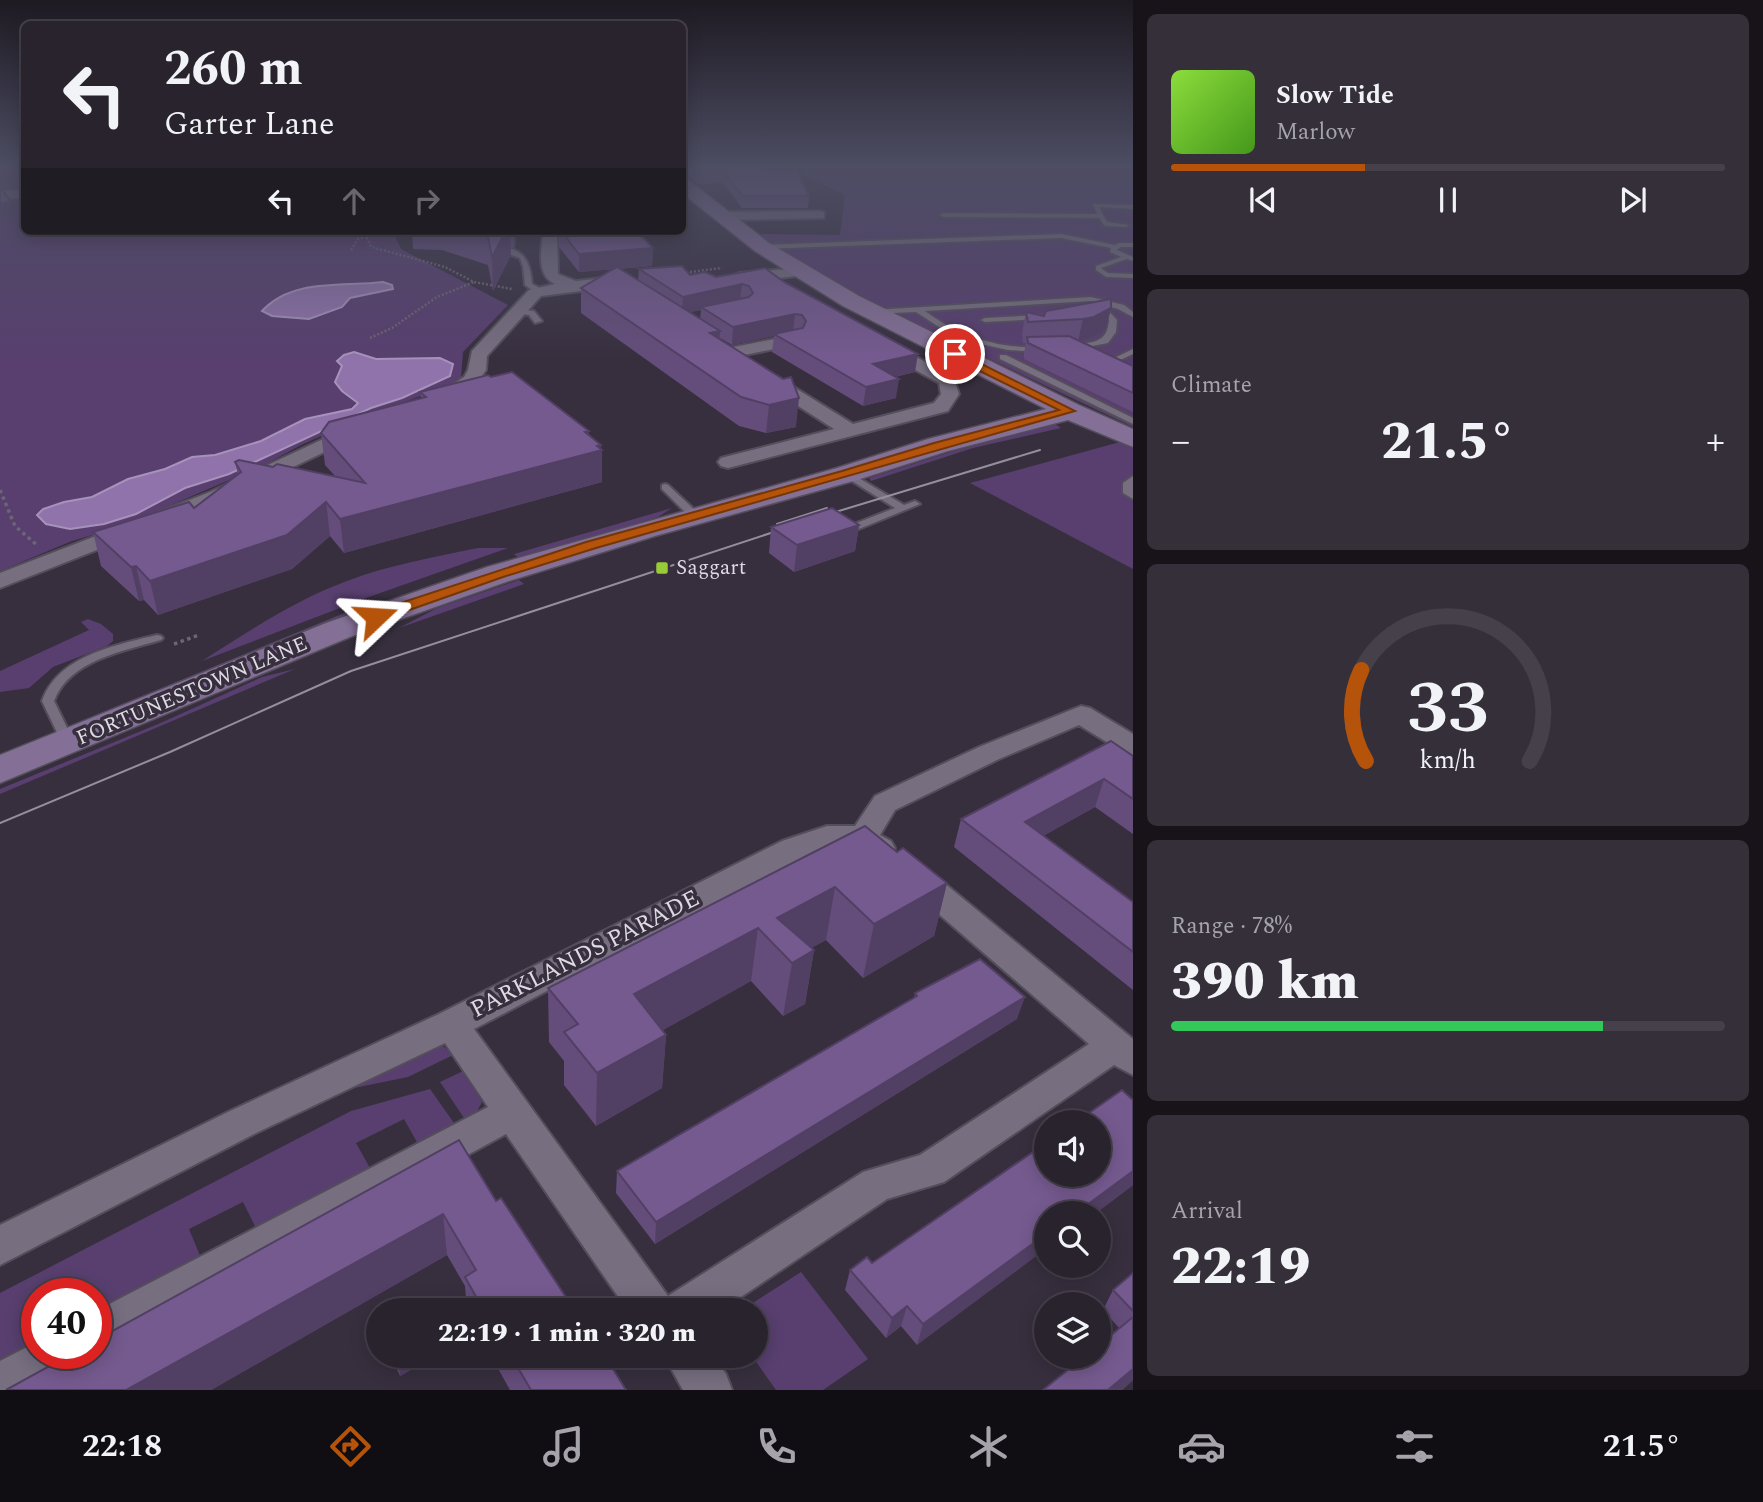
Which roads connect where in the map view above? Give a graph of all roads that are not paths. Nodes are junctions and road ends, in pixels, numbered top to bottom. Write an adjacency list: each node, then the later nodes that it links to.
1 (742, 232): 5 (street)
2 (550, 235): 12 (street)
3 (484, 244): 13 (lane)
4 (1133, 244): 6 (lane)
5 (762, 247): 6 (lane); 9 (street)
6 (1114, 247): 7 (lane)
7 (1124, 258): 8 (lane); 10 (lane)
8 (1133, 259)
9 (800, 272): 11 (street); 19 (street)
10 (1133, 276)
11 (715, 278)
12 (574, 286): 13 (street); 14 (street)
13 (534, 288): 18 (street)
14 (558, 304)
15 (998, 304): 17 (lane); 20 (lane); 22 (lane)
16 (1101, 308): 30 (lane)
17 (917, 309): 19 (lane); 29 (lane)
18 (519, 311): 24 (lane); 35 (street)
19 (871, 312): 36 (street)
20 (1133, 315)
21 (1049, 316): 22 (lane)
22 (1016, 318): 23 (lane); 25 (lane)
23 (985, 320)
24 (538, 321)
25 (1026, 326)
26 (794, 340): 32 (street)
27 (709, 341): 32 (street)
28 (875, 341): 39 (street)
29 (1047, 350)
30 (1060, 350)
31 (1133, 351): 34 (lane)
32 (729, 354): 39 (street)
33 (1003, 357): 37 (lane)
34 (1133, 380)
35 (425, 404)
36 (1070, 411): 40 (street); 42 (street, FORTUNESTOWN LANE)
37 (1133, 420)
38 (368, 425): 50 (street)
39 (852, 432): 41 (street)
40 (1133, 439)
41 (729, 461)
42 (847, 474): 47 (lane); 48 (street, FORTUNESTOWN LANE)
43 (1133, 479): 45 (lane)
44 (665, 487): 48 (lane)
45 (1133, 496)
46 (915, 504): 47 (lane)
47 (902, 508): 49 (lane)
48 (695, 516): 53 (street, FORTUNESTOWN LANE)
49 (844, 531)
50 (0, 581)
51 (157, 638): 53 (lane)
52 (1081, 714): 54 (street); 56 (street)
53 (68, 742): 55 (street, FORTUNESTOWN LANE)
54 (1133, 746)
55 (0, 770)
56 (863, 837): 57 (street, PARKLANDS PARADE); 58 (street)
57 (451, 1024): 59 (street, PARKLANDS PARADE); 60 (street)
58 (1124, 1053): 62 (street)
59 (512, 1112): 61 (street, PARKLANDS PARADE); 63 (street)
60 (0, 1246)
61 (644, 1298)
62 (703, 1298)
63 (112, 1325)
64 (694, 1368): 67 (street)
65 (30, 1369): 66 (street)
66 (0, 1385)
67 (710, 1390)

